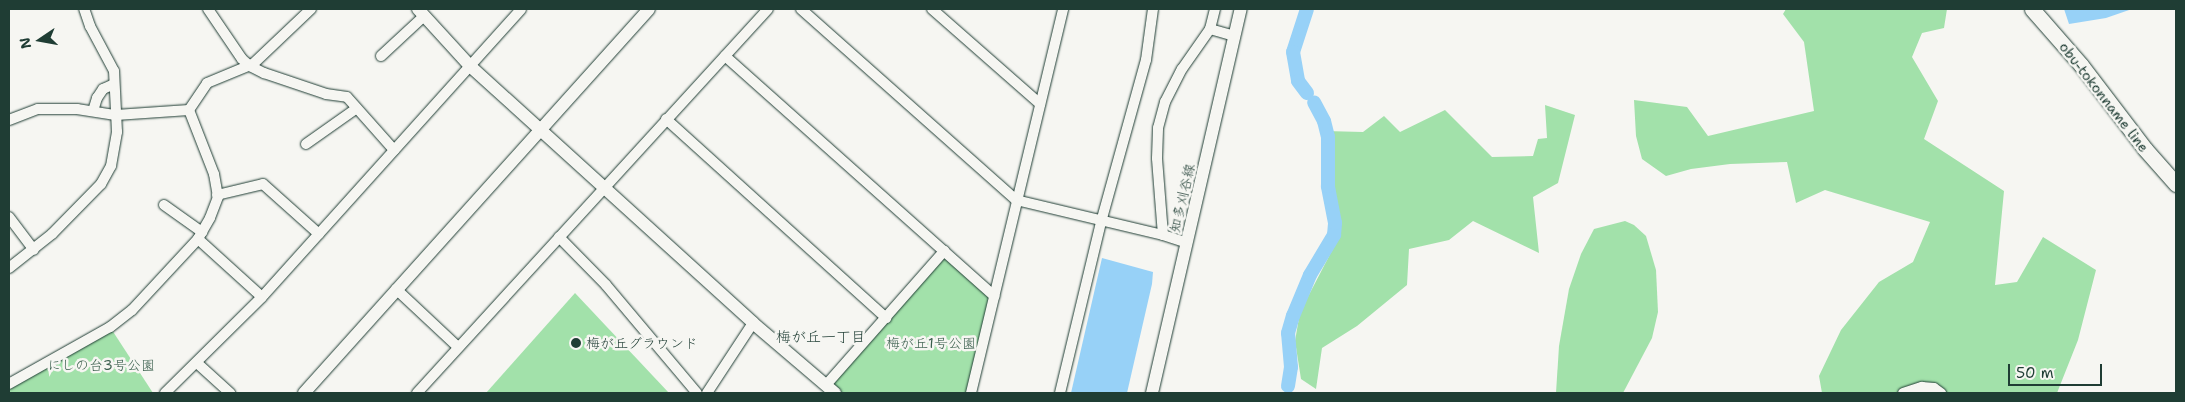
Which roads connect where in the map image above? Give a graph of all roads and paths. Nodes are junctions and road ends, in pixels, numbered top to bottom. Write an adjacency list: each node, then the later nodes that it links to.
1 (84, 9): 21 (street)
2 (208, 9): 19 (street)
3 (311, 9): 19 (street)
4 (521, 9): 20 (street)
5 (649, 9): 29 (street)
6 (768, 9): 18 (street)
7 (801, 9): 35 (street)
8 (932, 9): 22 (street)
9 (1063, 9): 22 (street)
10 (1153, 9): 38 (street)
11 (1215, 9): 15 (street)
12 (1241, 9): 16 (street, 知多刈谷線)
13 (2032, 9): 32 (main road, obu-tokonname line)
14 (421, 12): 17 (street); 20 (street)
15 (1210, 29): 16 (street); 41 (street)
16 (1235, 36): 43 (street, 知多刈谷線)
17 (381, 56)
18 (725, 56): 27 (street); 45 (street)
19 (250, 66): 23 (street); 24 (street)
20 (470, 66): 29 (street); 31 (street)
21 (114, 84): 25 (street); 26 (street)
22 (1040, 104): 35 (street)
23 (357, 108): 30 (street); 31 (street)
24 (189, 110): 26 (street); 34 (street)
25 (93, 111): 26 (street); 28 (street)
26 (116, 115): 44 (street)
27 (666, 119): 33 (street); 50 (street)
28 (9, 120)
29 (540, 130): 33 (street); 47 (street)
30 (306, 144)
31 (394, 150): 39 (street)
32 (2176, 184)
33 (604, 188): 42 (street); 51 (street)
34 (217, 195): 39 (street); 40 (street)
35 (1016, 200): 38 (street); 48 (street)
36 (164, 206): 40 (street)
37 (9, 216): 44 (street)
38 (1101, 222): 41 (street); 63 (street)
39 (319, 234): 49 (street)
40 (200, 235): 49 (street); 54 (street)
41 (1163, 235): 43 (street)
42 (559, 237): 52 (street); 60 (street)
43 (1187, 243): 64 (street, 知多刈谷線)
44 (34, 250): 46 (street)
45 (944, 251): 48 (street); 50 (street)
46 (9, 268)
47 (396, 289): 52 (street); 58 (street)
48 (994, 296): 62 (street)
49 (262, 297): 53 (street)
50 (886, 318): 55 (street)
51 (753, 322): 55 (street); 61 (street)
52 (458, 347): 59 (street)
53 (197, 363): 56 (street); 57 (street)
54 (9, 384)
55 (831, 389)
56 (165, 393)
57 (230, 393)
58 (304, 393)
59 (417, 393)
60 (697, 393)
61 (707, 393)
62 (971, 393)
63 (1060, 393)
64 (1152, 393)
65 (1903, 393): 66 (street)
66 (1941, 393)

